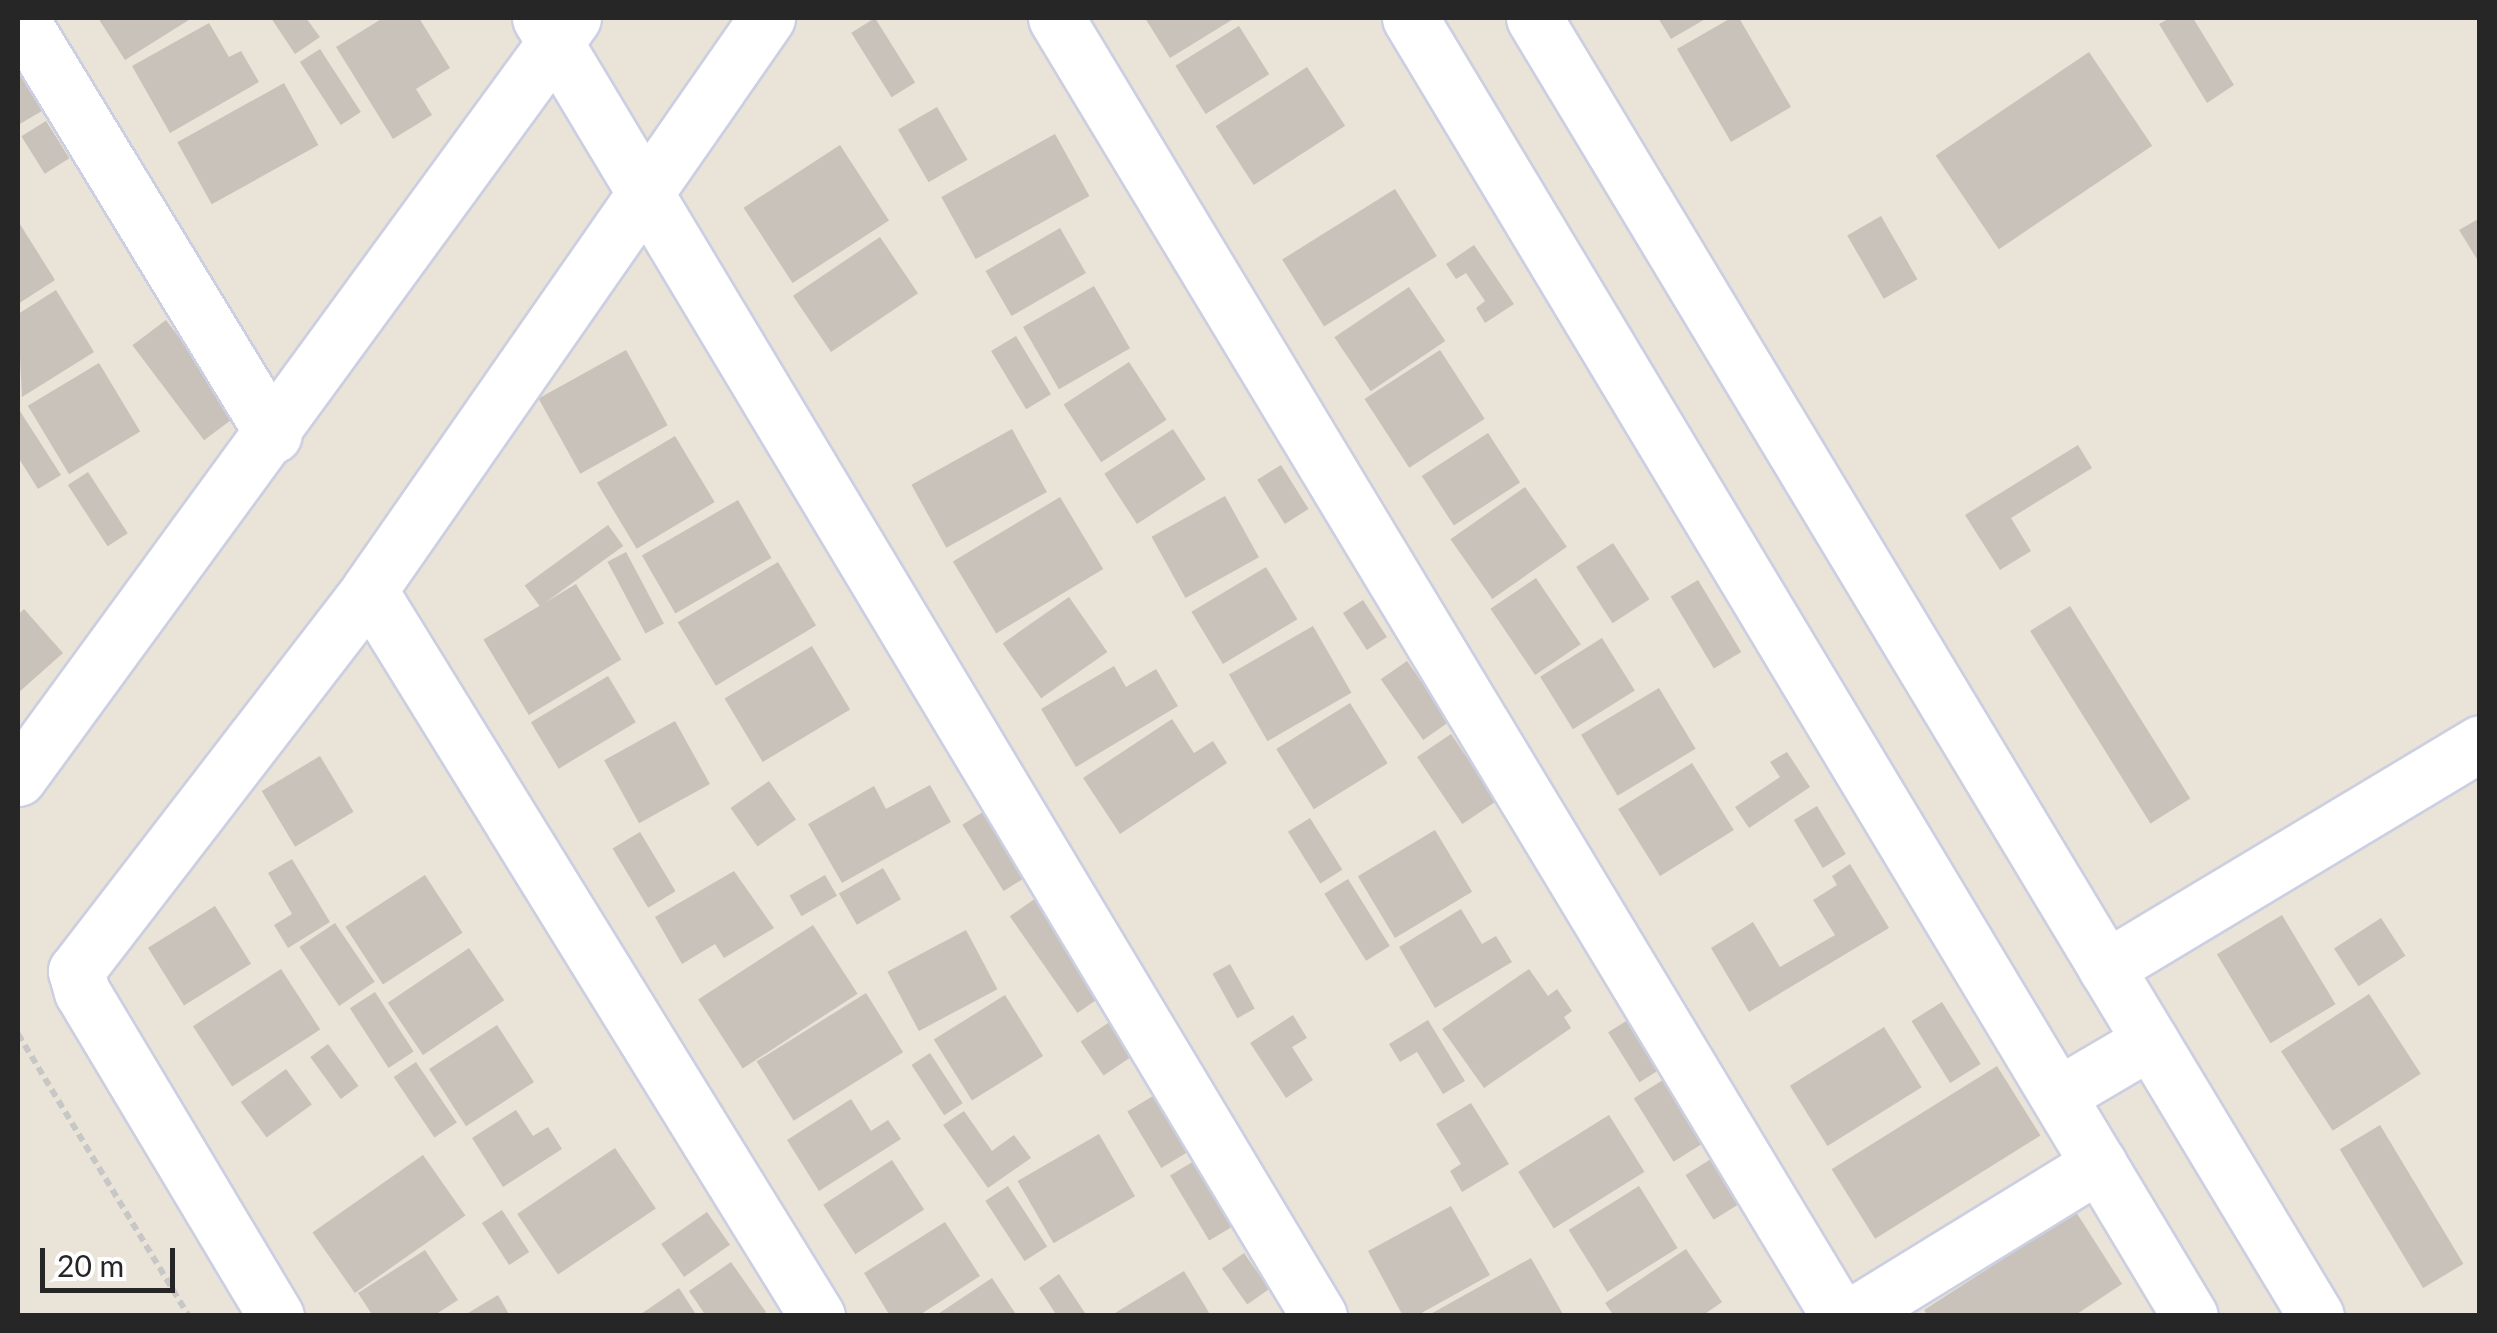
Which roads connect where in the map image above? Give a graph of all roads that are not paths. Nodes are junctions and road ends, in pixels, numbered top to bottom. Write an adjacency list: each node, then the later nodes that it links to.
1 (20, 18): 8 (street)
2 (768, 18): 7 (street)
3 (1056, 18): 19 (street)
4 (1410, 18): 14 (street)
5 (1534, 18): 12 (street)
6 (557, 26): 7 (street); 8 (street)
7 (645, 192): 9 (street); 18 (street)
8 (274, 435): 11 (street)
9 (370, 590): 16 (street); 17 (street)
10 (2480, 743): 12 (street)
11 (18, 778)
12 (2106, 968): 13 (street)
13 (2150, 1041): 14 (street); 22 (street)
14 (2058, 1095): 15 (street)
15 (2099, 1164): 20 (street); 21 (street)
16 (276, 1316)
17 (818, 1316)
18 (1319, 1316)
19 (1838, 1316)
20 (1852, 1316)
21 (2190, 1316)
22 (2316, 1316)

